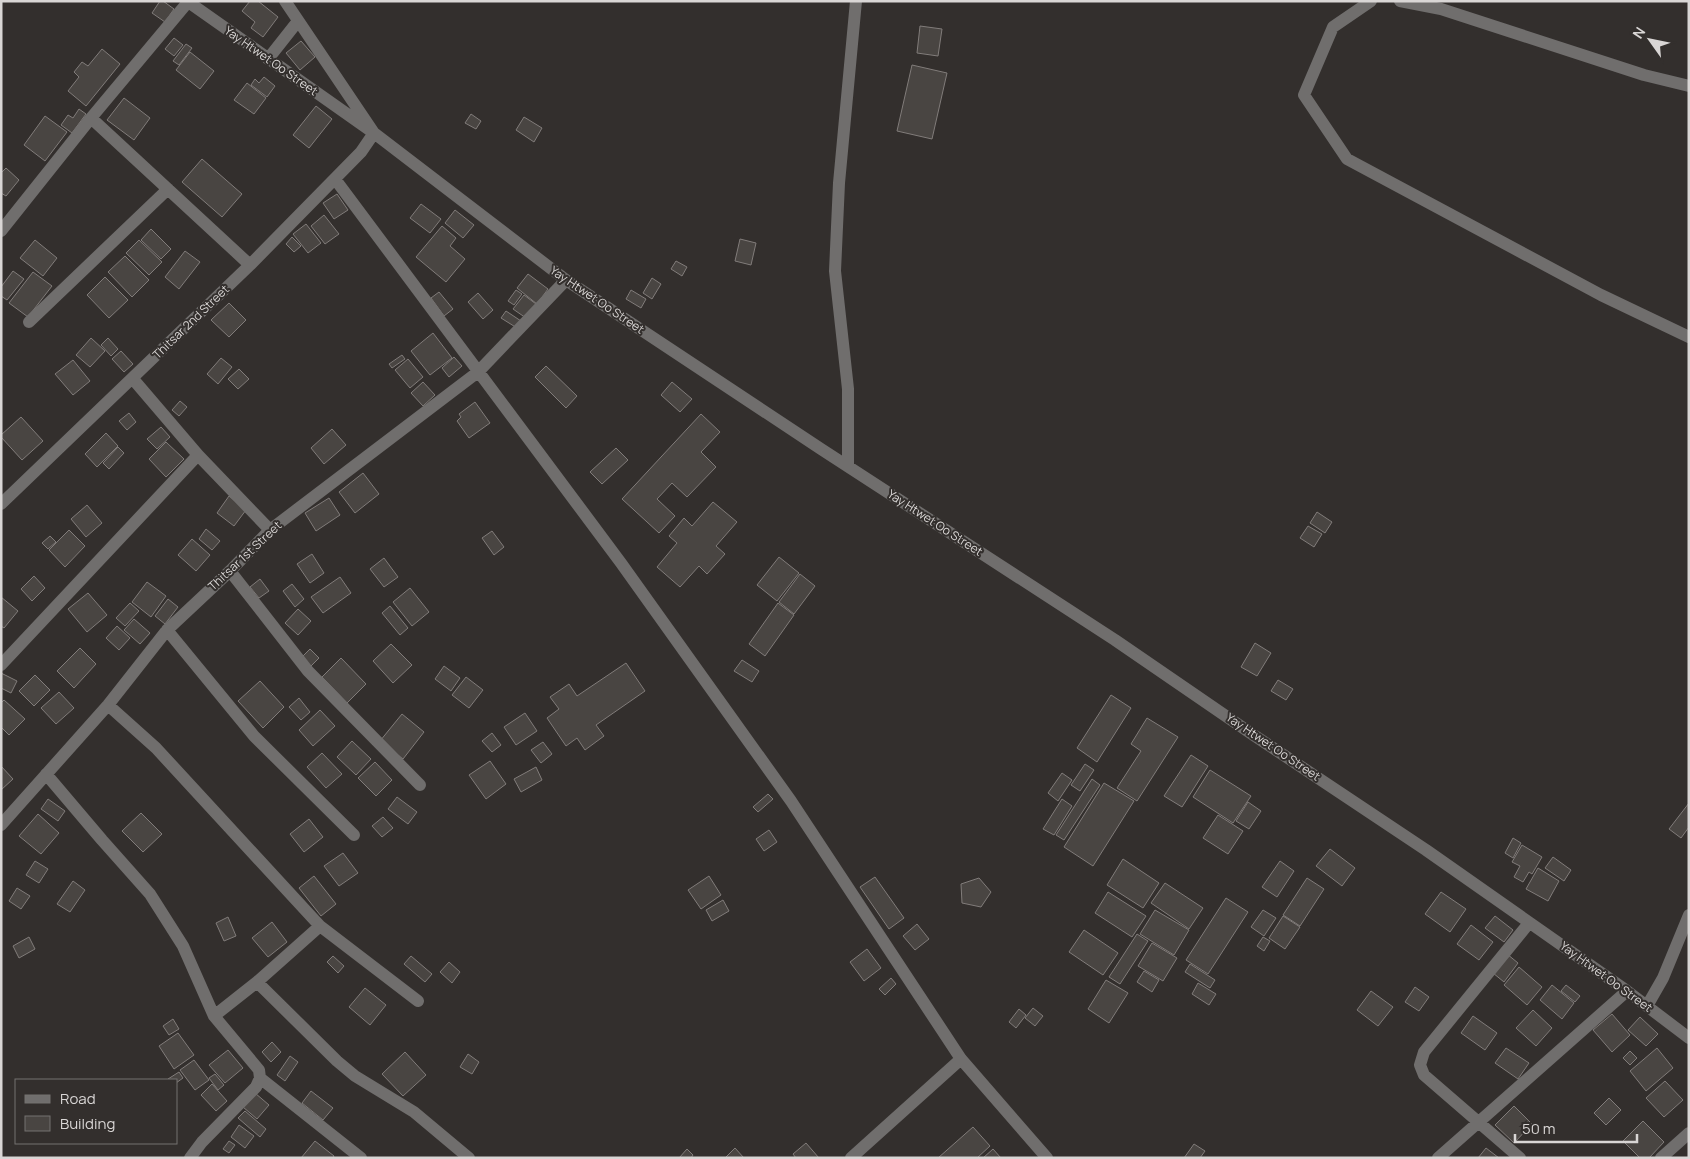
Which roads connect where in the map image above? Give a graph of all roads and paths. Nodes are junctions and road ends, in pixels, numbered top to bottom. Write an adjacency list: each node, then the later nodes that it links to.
1 (284, 1): 6 (street)
2 (856, 1): 21 (street)
3 (1371, 1): 17 (street)
4 (1400, 1): 8 (street)
5 (188, 2): 7 (street, Yay Htwet Oo Street); 9 (street)
6 (298, 21): 7 (street); 10 (street)
7 (268, 59): 10 (street, Yay Htwet Oo Street)
8 (1689, 86)
9 (91, 118): 12 (street); 13 (street)
10 (374, 133): 11 (street, Thitsar 2nd Street); 15 (street, Yay Htwet Oo Street)
11 (335, 179): 14 (street, Thitsar 2nd Street); 18 (street)
12 (168, 189): 14 (street); 16 (street)
13 (1, 231)
14 (250, 265): 19 (street, Thitsar 2nd Street)
15 (566, 280): 18 (street, Thitsar 1st Street); 21 (street, Yay Htwet Oo Street)
16 (30, 322)
17 (1689, 337)
18 (478, 372): 23 (street, Thitsar 1st Street); 42 (street)
19 (133, 379): 20 (street); 22 (street, Thitsar 2nd Street)
20 (198, 454): 23 (street); 26 (street)
21 (848, 466): 33 (street, Yay Htwet Oo Street)
22 (1, 504)
23 (270, 530): 24 (street, Thitsar 1st Street)
24 (230, 571): 25 (street, Thitsar 1st Street); 29 (street)
25 (167, 630): 27 (street, Thitsar 1st Street); 31 (street)
26 (1, 665)
27 (108, 705): 28 (street, Thitsar 1st Street); 34 (street)
28 (46, 774): 30 (street, Thitsar 1st Street); 40 (street)
29 (420, 786)
30 (1, 826)
31 (354, 835)
32 (1689, 914): 35 (street)
33 (1529, 923): 37 (street, Yay Htwet Oo Street); 44 (street)
34 (320, 926): 36 (street); 38 (street)
35 (1686, 930): 39 (street)
36 (257, 982): 40 (street); 48 (street)
37 (1627, 992): 39 (street, Yay Htwet Oo Street); 44 (street)
38 (418, 1002)
39 (1647, 1006): 41 (street, Yay Htwet Oo Street)
40 (214, 1016): 43 (street)
41 (1689, 1038)
42 (961, 1059): 49 (street); 50 (street)
43 (260, 1078): 46 (street); 47 (street)
44 (1479, 1121): 51 (street); 52 (street)
45 (1689, 1133): 53 (street)
46 (190, 1158)
47 (361, 1158)
48 (469, 1158)
49 (851, 1158)
50 (1048, 1158)
51 (1438, 1158)
52 (1520, 1158)
53 (1661, 1158)

